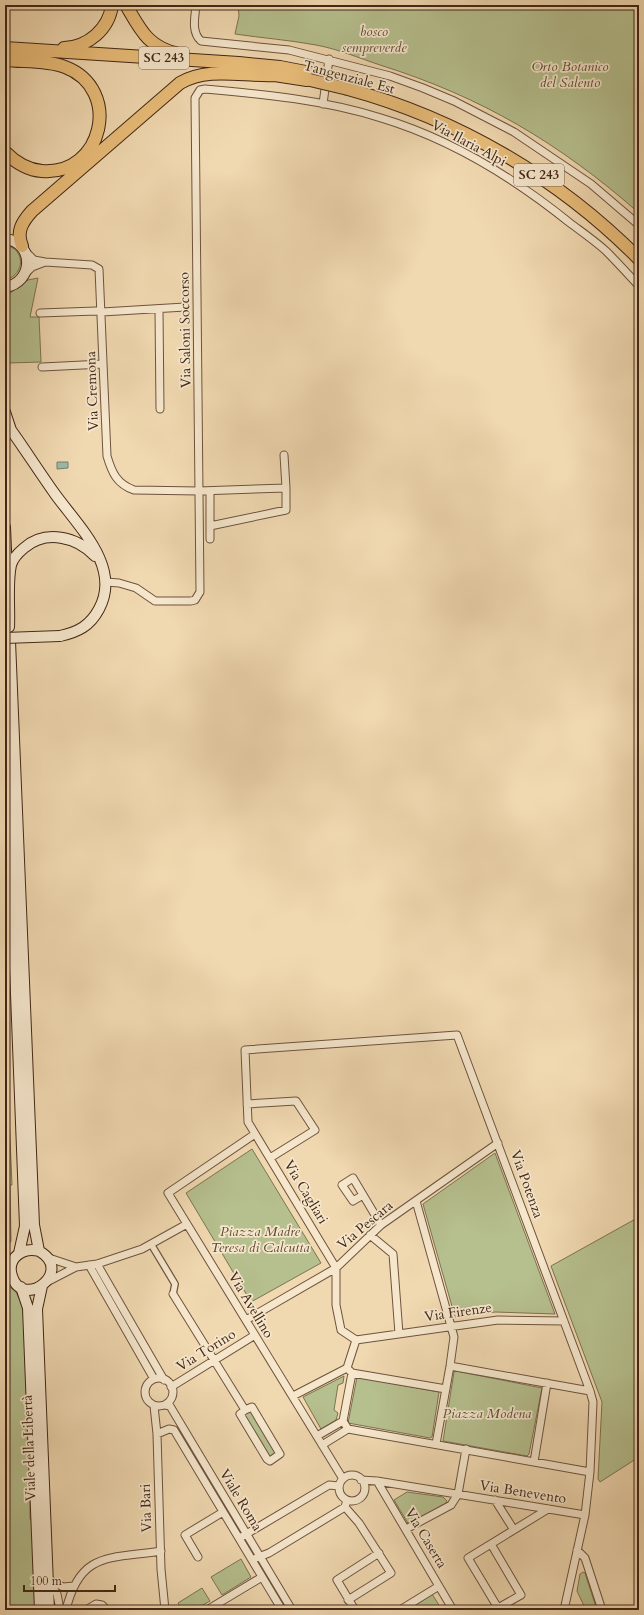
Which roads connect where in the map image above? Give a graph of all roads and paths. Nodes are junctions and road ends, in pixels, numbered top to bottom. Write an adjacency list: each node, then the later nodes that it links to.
1 (112, 5): 4 (highway)
2 (126, 5): 6 (highway)
3 (196, 5): 5 (street)
4 (10, 52): 6 (highway, Tangenziale Est / SC 243); 7 (highway, Tangenziale Est / SC 243); 11 (highway)
5 (330, 59): 10 (street); 12 (street)
6 (239, 63): 8 (highway, Tangenziale Est / SC 243)
7 (276, 75): 8 (highway, Tangenziale Est / SC 243); 14 (highway)
8 (311, 77): 9 (highway, Tangenziale Est / SC 243)
9 (348, 85): 15 (highway, Tangenziale Est / SC 243); 16 (highway, Tangenziale Est / SC 243)
10 (323, 104): 20 (street, Via Ilaria Alpi); 32 (street, Via Saloni Soccorso)
11 (5, 152)
12 (639, 225)
13 (5, 234): 14 (main road)
14 (16, 244): 17 (street, Via Cremona); 18 (main road)
15 (639, 248)
16 (639, 259)
17 (46, 262): 18 (street); 24 (street, Via Cremona)
18 (24, 276): 19 (main road)
19 (9, 286): 21 (main road)
20 (639, 286)
21 (5, 296)
22 (185, 307): 23 (street)
23 (159, 310): 24 (street); 28 (street)
24 (102, 312): 25 (street); 26 (street, Via Cremona)
25 (40, 313)
26 (103, 364): 27 (street); 32 (street, Via Cremona)
27 (42, 367)
28 (160, 409)
29 (5, 412): 37 (main road)
30 (284, 455): 31 (street)
31 (286, 488): 33 (street, Via Cremona); 34 (street)
32 (199, 491): 33 (street, Via Cremona); 38 (street, Via Saloni Soccorso)
33 (210, 491): 34 (street)
34 (210, 526): 36 (street)
35 (5, 527): 37 (main road)
36 (210, 539)
37 (103, 568): 38 (main road)
38 (106, 582): 39 (main road, bridge)
39 (7, 640): 53 (main road, Viale della Libertà)
40 (5, 710): 41 (main road, Viale della Libertà)
41 (6, 761): 54 (main road, Viale della Libertà)
42 (245, 1050): 43 (street, Via Cagliari); 45 (street, Via Potenza)
43 (247, 1104): 44 (street, Via Cagliari); 46 (street)
44 (255, 1134): 46 (street, Via Cagliari); 49 (street, Via Avellino)
45 (498, 1143): 48 (street, Via Pescara); 65 (street, Via Potenza)
46 (270, 1158): 59 (street, Via Cagliari)
47 (363, 1195): 50 (street)
48 (416, 1201): 50 (street, Via Pescara); 66 (street)
49 (187, 1224): 52 (street); 64 (street, Via Avellino)
50 (381, 1225): 51 (street, Via Pescara)
51 (370, 1235): 59 (street, Via Pescara); 67 (street)
52 (151, 1244): 56 (street); 63 (street)
53 (42, 1254): 54 (main road); 58 (street); 61 (main road, Viale della Libertà)
54 (17, 1255): 55 (street); 62 (main road, Viale della Libertà)
55 (5, 1263)
56 (97, 1264): 57 (street); 74 (street)
57 (89, 1265): 58 (street); 73 (street)
58 (76, 1267): 61 (street)
59 (336, 1268): 64 (street, Via Pescara); 69 (street)
60 (5, 1278): 62 (street)
61 (44, 1284): 62 (main road); 114 (main road, Viale della Libertà)
62 (18, 1285): 118 (main road, Viale della Libertà)
63 (173, 1294): 70 (street)
64 (246, 1320): 68 (street, Via Avellino)
65 (564, 1321): 66 (street, Via Firenze); 78 (street, Via Potenza)
66 (451, 1326): 67 (street, Via Firenze); 71 (street)
67 (399, 1334): 69 (street, Via Firenze)
68 (255, 1335): 70 (street, Via Torino); 79 (street, Via Avellino)
69 (356, 1340): 72 (street)
70 (214, 1360): 76 (street, Via Torino); 82 (street)
71 (450, 1366): 75 (street); 77 (street)
72 (349, 1370): 77 (street); 79 (street); 83 (street)
73 (154, 1379): 74 (street); 81 (street)
74 (164, 1380): 76 (street)
75 (547, 1383): 78 (street); 90 (street)
76 (171, 1387): 80 (street)
77 (446, 1390): 87 (street)
78 (590, 1391): 91 (street, Via Potenza)
79 (293, 1396): 86 (street, Via Avellino)
80 (165, 1405): 81 (street); 104 (street, Viale Roma)
81 (154, 1406): 85 (street, Via Bari)
82 (245, 1410): 82 (street)
83 (343, 1421): 84 (street); 86 (street)
84 (348, 1429): 87 (street); 88 (street)
85 (157, 1434): 100 (street, Viale Roma); 108 (street, Via Bari)
86 (317, 1436): 88 (street, Via Avellino)
87 (436, 1444): 89 (street)
88 (322, 1445): 92 (street, Via Avellino)
89 (466, 1449): 90 (street); 96 (street)
90 (534, 1462): 91 (street)
91 (590, 1472): 101 (street, Via Potenza)
92 (343, 1479): 93 (street); 95 (street)
93 (361, 1480): 94 (street, Via Benevento); 98 (street)
94 (377, 1481): 96 (street, Via Benevento); 102 (street, Via Caserta)
95 (339, 1486): 98 (street); 104 (street)
96 (458, 1494): 97 (street, Via Benevento); 102 (street, Via Benevento)
97 (495, 1500): 99 (street, Via Benevento); 103 (street)
98 (346, 1503): 109 (street); 110 (street)
99 (548, 1509): 101 (street, Via Benevento); 103 (street)
100 (223, 1512): 105 (street, Viale Roma); 111 (street)
101 (585, 1515): 107 (street, Via Potenza)
102 (406, 1529): 116 (street, Via Caserta)
103 (514, 1530): 106 (street)
104 (246, 1534): 105 (street); 110 (street, Viale Roma)
105 (239, 1538): 112 (street, Viale Roma)
106 (491, 1544): 106 (street)
107 (578, 1550): 131 (street, Via Potenza); 132 (street)
108 (161, 1551): 115 (street); 124 (street, Via Bari)
109 (379, 1553): 117 (street); 117 (street)
110 (260, 1556): 112 (street); 127 (street, Viale Roma)
111 (198, 1557)
112 (252, 1560): 113 (street, Viale Roma)
113 (262, 1577): 125 (street); 126 (street, Viale Roma)
114 (48, 1579): 115 (street); 119 (main road, Viale della Libertà); 120 (street)
115 (74, 1586): 121 (street)
116 (440, 1586): 129 (street); 130 (street, Via Caserta)
117 (348, 1600): 128 (street)
118 (40, 1610)
119 (49, 1610)
120 (60, 1610)
121 (66, 1610)
122 (86, 1610): 123 (street)
123 (107, 1610)
124 (165, 1610)
125 (207, 1610)
126 (282, 1610)
127 (292, 1610)
128 (355, 1610)
129 (400, 1610)
130 (453, 1610)
131 (564, 1610)
132 (602, 1610)

